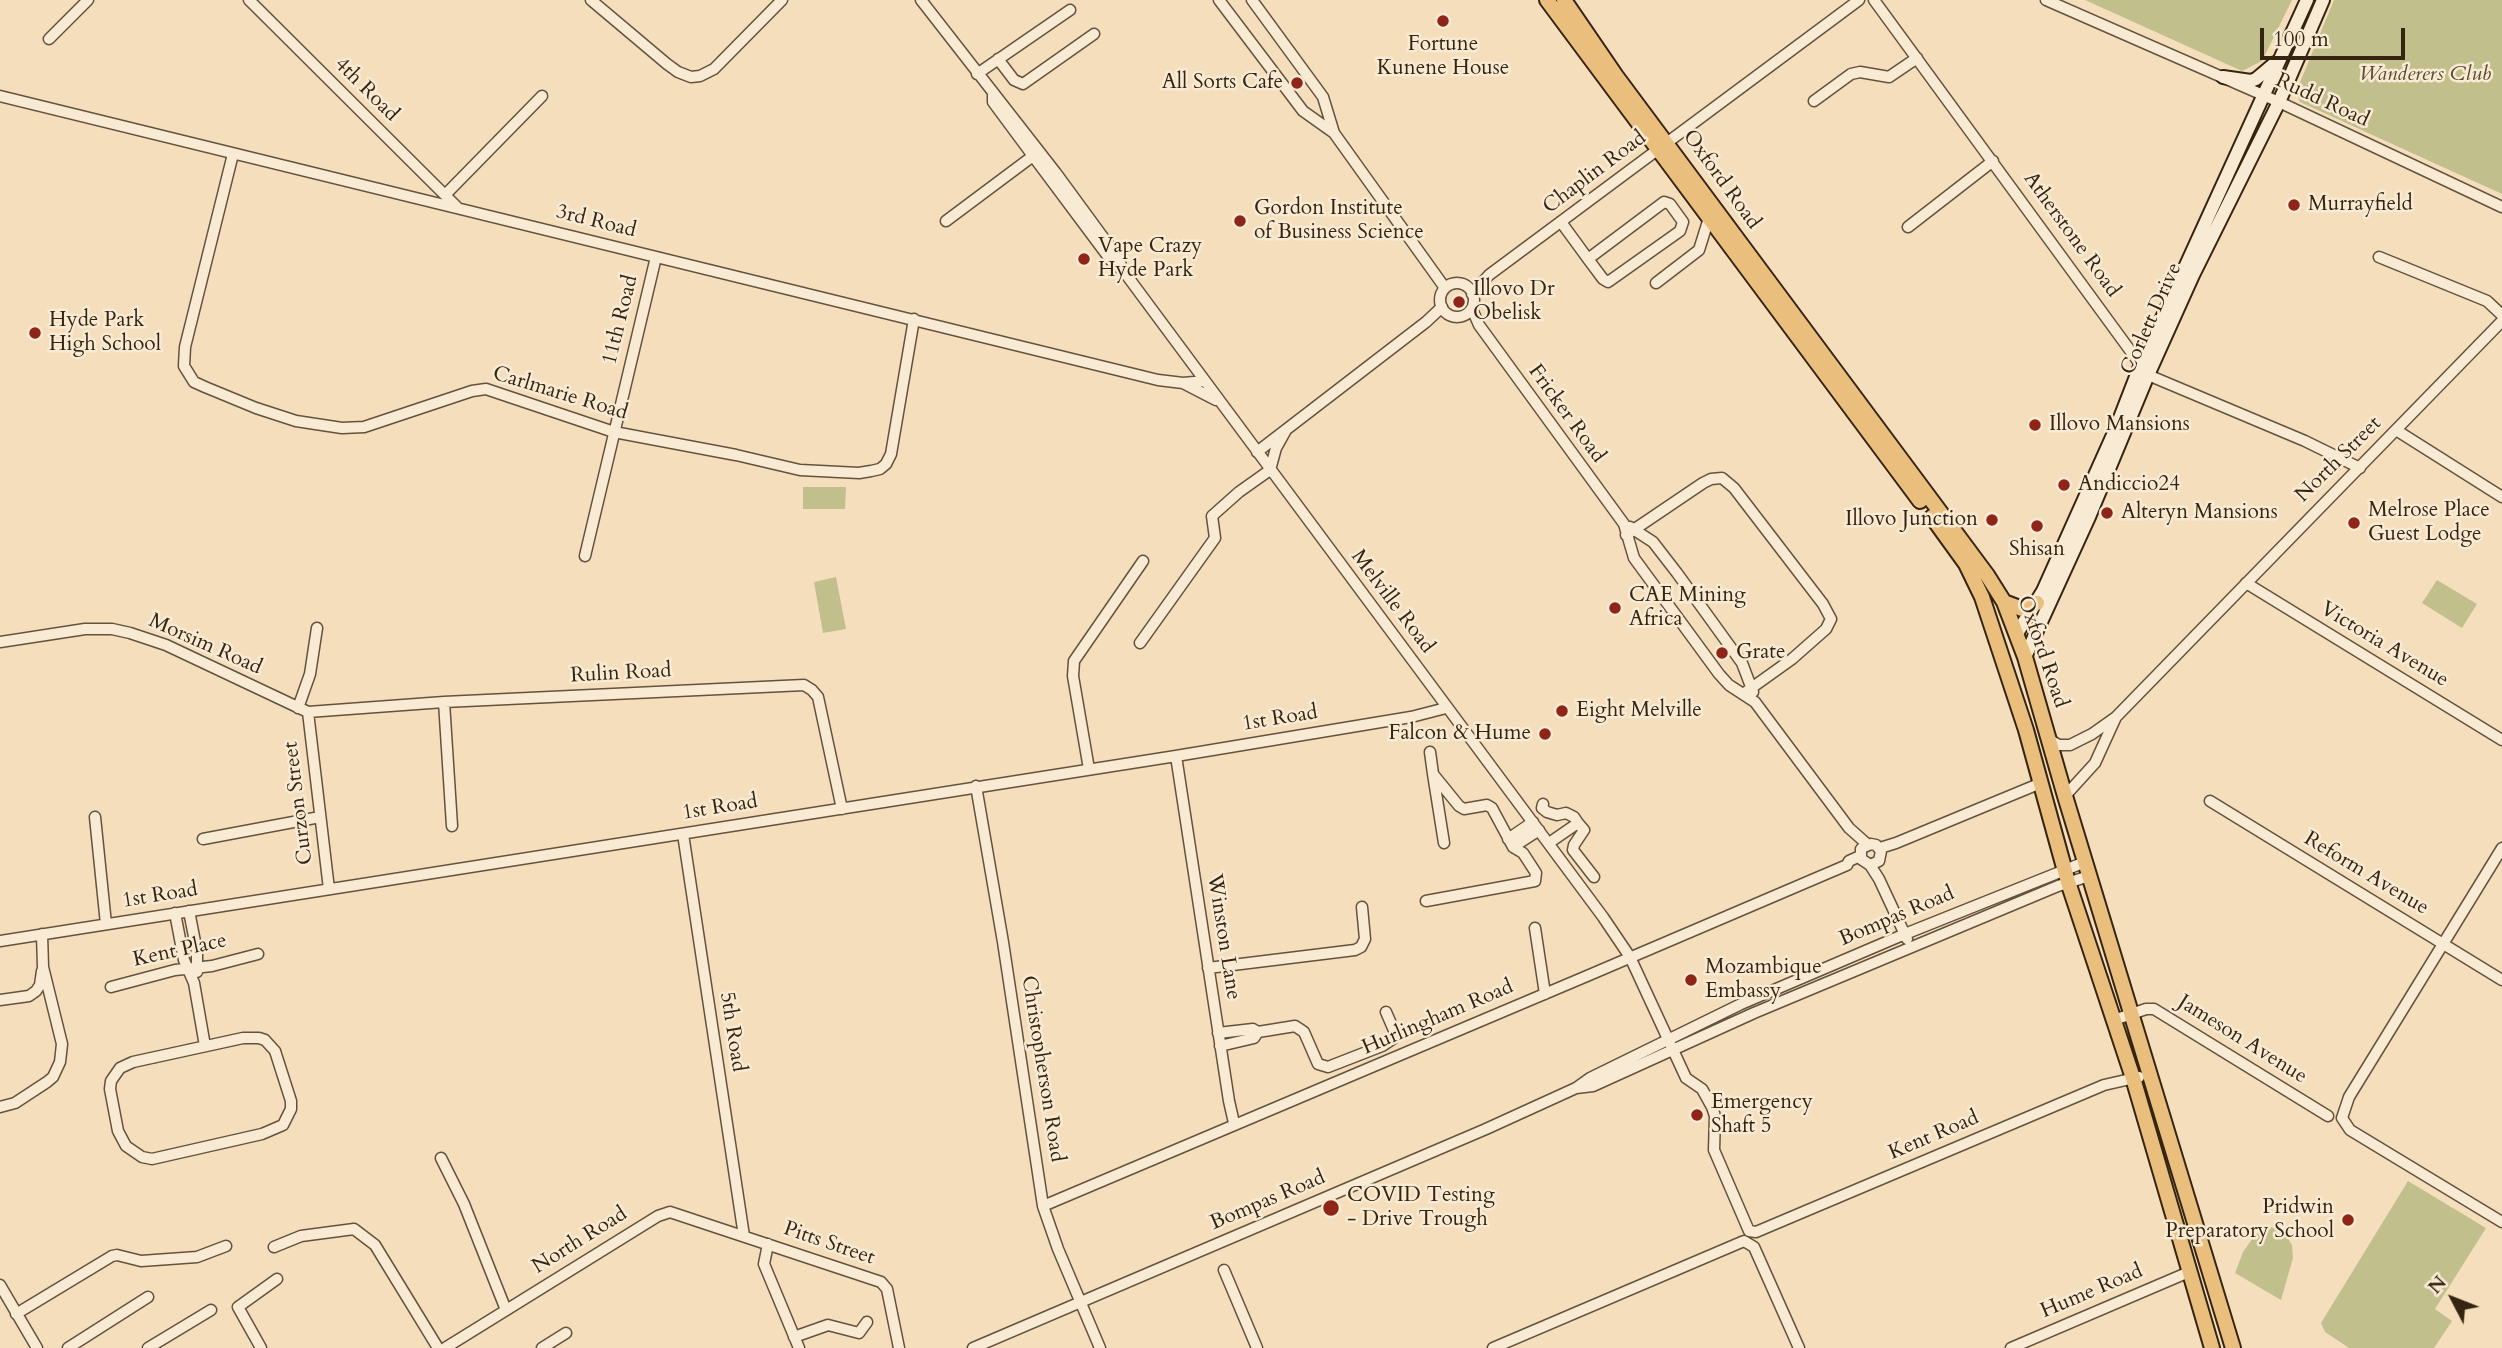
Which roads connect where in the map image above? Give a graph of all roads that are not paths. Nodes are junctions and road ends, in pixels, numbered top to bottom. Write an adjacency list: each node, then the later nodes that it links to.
1 (88, 0): 17 (street)
2 (248, 0): 34 (street, 4th Road)
3 (591, 0): 4 (street)
4 (782, 0)
5 (921, 0): 21 (street, Melville Road)
6 (1219, 0): 29 (street)
7 (1252, 0): 29 (street)
8 (1547, 0): 30 (main road, Oxford Road)
9 (1564, 0): 30 (main road, Oxford Road)
10 (1859, 0): 30 (street, Chaplin Road)
11 (1874, 0): 19 (street, Atherstone Road)
12 (2046, 0): 22 (street, Rudd Road)
13 (2307, 0): 18 (main road, Corlett Drive)
14 (2323, 0): 28 (main road, Corlett Drive)
15 (1070, 10): 20 (street)
16 (1094, 34): 20 (street)
17 (49, 39)
18 (2286, 47): 22 (main road); 26 (main road, Corlett Drive)
19 (1917, 58): 27 (street); 33 (street, Atherstone Road)
20 (998, 60): 21 (street)
21 (977, 74): 23 (street, Melville Road)
22 (2223, 77): 26 (street, Rudd Road)
23 (993, 94): 32 (street, Melville Road); 44 (street, Melville Road)
24 (0, 96): 31 (street, 3rd Road)
25 (542, 96): 34 (street)
26 (2264, 96): 28 (street, Rudd Road); 53 (main road, Corlett Drive)
27 (1814, 101)
28 (2278, 102): 35 (street, Rudd Road); 53 (main road, Corlett Drive)
29 (1334, 133): 46 (street)
30 (1663, 146): 37 (main road, Oxford Road); 39 (street, Chaplin Road); 68 (main road, Oxford Road)
31 (233, 154): 36 (street, 3rd Road); 59 (street, Carlmarie Road)
32 (1033, 156): 38 (street); 44 (street, Melville Road)
33 (1993, 161): 40 (street); 53 (street, Atherstone Road)
34 (445, 195): 36 (street, 4th Road)
35 (2502, 207)
36 (457, 208): 41 (street, 3rd Road)
37 (1709, 218): 45 (street); 75 (main road, Oxford Road)
38 (946, 220)
39 (1561, 222): 43 (street); 47 (street, Chaplin Road)
40 (1908, 227)
41 (656, 257): 51 (street, 3rd Road); 59 (street, 11th Road)
42 (2379, 257): 50 (street)
43 (1588, 260): 43 (street)
44 (1122, 269): 54 (street, Melville Road)
45 (1656, 283)
46 (1449, 286): 47 (street); 48 (street)
47 (1469, 290): 49 (street)
48 (1444, 310): 49 (street); 57 (street)
49 (1468, 312): 64 (street, Fricker Road)
50 (2502, 316)
51 (914, 319): 55 (street, 3rd Road); 59 (street, Carlmarie Road)
52 (2502, 321): 58 (street, North Street)
53 (2145, 370): 61 (street); 69 (main road, Corlett Drive); 74 (main road, Corlett Drive)
54 (1205, 381): 55 (street, 3rd Road); 56 (street, Melville Road)
55 (1182, 383): 56 (street, 3rd Road)
56 (1219, 401): 60 (street, Melville Road)
57 (1286, 430): 60 (street); 62 (street)
58 (2396, 430): 61 (street, North Street); 63 (street)
59 (614, 432): 65 (street, 11th Road)
60 (1257, 452): 62 (street, Melville Road)
61 (2360, 468): 67 (street, North Street)
62 (1270, 470): 73 (street); 78 (street, Melville Road)
63 (2502, 497)
64 (1630, 532): 76 (street, Fricker Road); 76 (street); 76 (street)
65 (585, 556)
66 (1143, 561): 87 (street)
67 (2246, 583): 80 (street, North Street); 83 (street, Victoria Avenue)
68 (2004, 602): 69 (main road); 71 (main road, Oxford Road)
69 (2037, 603): 71 (main road, Corlett Drive)
70 (317, 628): 79 (street)
71 (2016, 635): 74 (main road, Oxford Road); 75 (main road)
72 (0, 642): 79 (street, Morsim Road)
73 (1140, 643)
74 (2025, 657): 82 (main road, Oxford Road)
75 (2007, 670): 89 (main road, Oxford Road)
76 (1748, 691): 106 (street, Fricker Road)
77 (444, 702): 79 (street, Rulin Road); 94 (street, Rulin Road); 98 (street)
78 (1446, 708): 85 (street, 1st Road); 99 (street, Melville Road)
79 (303, 710): 96 (street, Curzon Street)
80 (2116, 717): 81 (street, North Street); 86 (street, North Street)
81 (2082, 739): 82 (street); 86 (street)
82 (2050, 740): 91 (main road, Oxford Road)
83 (2502, 740)
84 (1430, 752): 88 (street)
85 (1176, 756): 87 (street, 1st Road); 127 (street, Winston Lane)
86 (2100, 756): 91 (street, North Street)
87 (1089, 769): 90 (street, 1st Road)
88 (1433, 774): 102 (street); 103 (street)
89 (2040, 783): 106 (street, Hurlingham Road); 108 (main road, Oxford Road)
90 (976, 786): 94 (street, 1st Road); 155 (street, Christopherson Road)
91 (2065, 796): 107 (main road, Oxford Road)
92 (2210, 801): 120 (street, Reform Avenue)
93 (1542, 804): 97 (street)
94 (842, 808): 100 (street, 1st Road)
95 (95, 817): 115 (street)
96 (320, 817): 101 (street); 110 (street, Curzon Street)
97 (1578, 822): 104 (street); 109 (street)
98 (452, 826)
99 (1536, 826): 103 (street); 104 (street, Melville Road)
100 (683, 834): 110 (street, 1st Road); 157 (street, 5th Road)
101 (203, 839)
102 (1444, 842)
103 (1511, 843): 111 (street)
104 (1549, 843): 123 (street, Melville Road)
105 (2502, 848): 120 (street)
106 (1870, 855): 118 (street, Fricker Road); 123 (street, Hurlingham Road)
107 (2087, 869): 108 (street, Bompas Road); 131 (main road, Oxford Road)
108 (2066, 875): 118 (street, Bompas Road); 121 (street, Bompas Road); 132 (main road, Oxford Road)
109 (1594, 877)
110 (329, 889): 113 (street, 1st Road)
111 (1426, 901)
112 (1362, 907): 127 (street)
113 (189, 911): 114 (street, 1st Road); 126 (street)
114 (175, 913): 115 (street, 1st Road); 125 (street)
115 (106, 924): 117 (street, 1st Road)
116 (1535, 928): 133 (street)
117 (42, 934): 119 (street, 1st Road); 124 (street)
118 (1905, 934): 121 (street, Fricker Road); 140 (street, Bompas Road)
119 (0, 941)
120 (2444, 944): 128 (street, Reform Avenue); 156 (street)
121 (1910, 949): 144 (street, Bompas Road)
122 (258, 954): 126 (street, Kent Place)
123 (1630, 957): 133 (street, Hurlingham Road); 140 (street, Melville Road)
124 (43, 967): 134 (street); 149 (street)
125 (186, 967): 126 (street, Kent Place); 129 (street); 130 (street, Kent Place)
126 (199, 967): 129 (street)
127 (1208, 968): 139 (street, Winston Lane)
128 (2502, 980)
129 (194, 983): 142 (street)
130 (111, 987)
131 (2124, 988): 132 (main road); 136 (main road, Oxford Road)
132 (2105, 993): 137 (main road, Oxford Road)
133 (1545, 994): 151 (street, Hurlingham Road)
134 (0, 1000)
135 (1386, 1012): 138 (street)
136 (2132, 1013): 137 (street); 143 (main road, Oxford Road); 150 (street, Jameson Avenue)
137 (2114, 1020): 145 (main road, Oxford Road)
138 (1258, 1032): 139 (street); 141 (street)
139 (1218, 1033): 141 (street, Winston Lane)
140 (1668, 1039): 144 (street, Melville Road); 148 (street, Bompas Road)
141 (1220, 1045): 151 (street, Winston Lane)
142 (205, 1046): 142 (street)
143 (2142, 1048): 145 (main road); 146 (main road, Oxford Road)
144 (1673, 1050): 148 (street, Bompas Road); 158 (street, Melville Road)
145 (2125, 1054): 147 (main road, Oxford Road)
146 (2150, 1074): 147 (street, Kent Road); 153 (main road, Oxford Road)
147 (2133, 1078): 154 (main road, Oxford Road); 158 (street, Kent Road)
148 (1576, 1088): 169 (street, Bompas Road)
149 (0, 1107)
150 (2328, 1116)
151 (1234, 1123): 155 (street, Hurlingham Road)
152 (441, 1158): 171 (street)
153 (2181, 1178): 154 (main road); 162 (main road, Oxford Road)
154 (2163, 1184): 164 (main road, Oxford Road)
155 (1043, 1206): 169 (street, Christopherson Road)
156 (2502, 1222)
157 (744, 1236): 159 (street, Pitts Street); 171 (street, North Road)
158 (1749, 1237): 189 (street, Kent Road); 190 (street, Melville Road)
159 (768, 1244): 175 (street); 185 (street, Pitts Street)
160 (226, 1246): 172 (street)
161 (274, 1247): 181 (street)
162 (2203, 1252): 164 (main road); 165 (main road, Oxford Road)
163 (1224, 1270): 188 (street)
164 (2189, 1271): 165 (main road); 191 (street, Hume Road); 192 (main road, Oxford Road)
165 (2210, 1277): 193 (main road, Oxford Road)
166 (277, 1279): 180 (street)
167 (0, 1285): 172 (street)
168 (148, 1297): 178 (street)
169 (1080, 1303): 186 (street, Bompas Road); 187 (street, Christopherson Road)
170 (211, 1310): 179 (street)
171 (506, 1310): 176 (street, North Road)
172 (16, 1314): 177 (street)
173 (867, 1322): 175 (street)
174 (566, 1333): 183 (street)
175 (794, 1337): 184 (street)
176 (459, 1344): 182 (street, North Road)
177 (37, 1348)
178 (68, 1348)
179 (148, 1348)
180 (261, 1348)
181 (438, 1348)
182 (445, 1348)
183 (541, 1348)
184 (799, 1348)
185 (900, 1348)
186 (974, 1348)
187 (1100, 1348)
188 (1257, 1348)
189 (1493, 1348)
190 (1799, 1348)
191 (2011, 1348)
192 (2212, 1348)
193 (2233, 1348)

